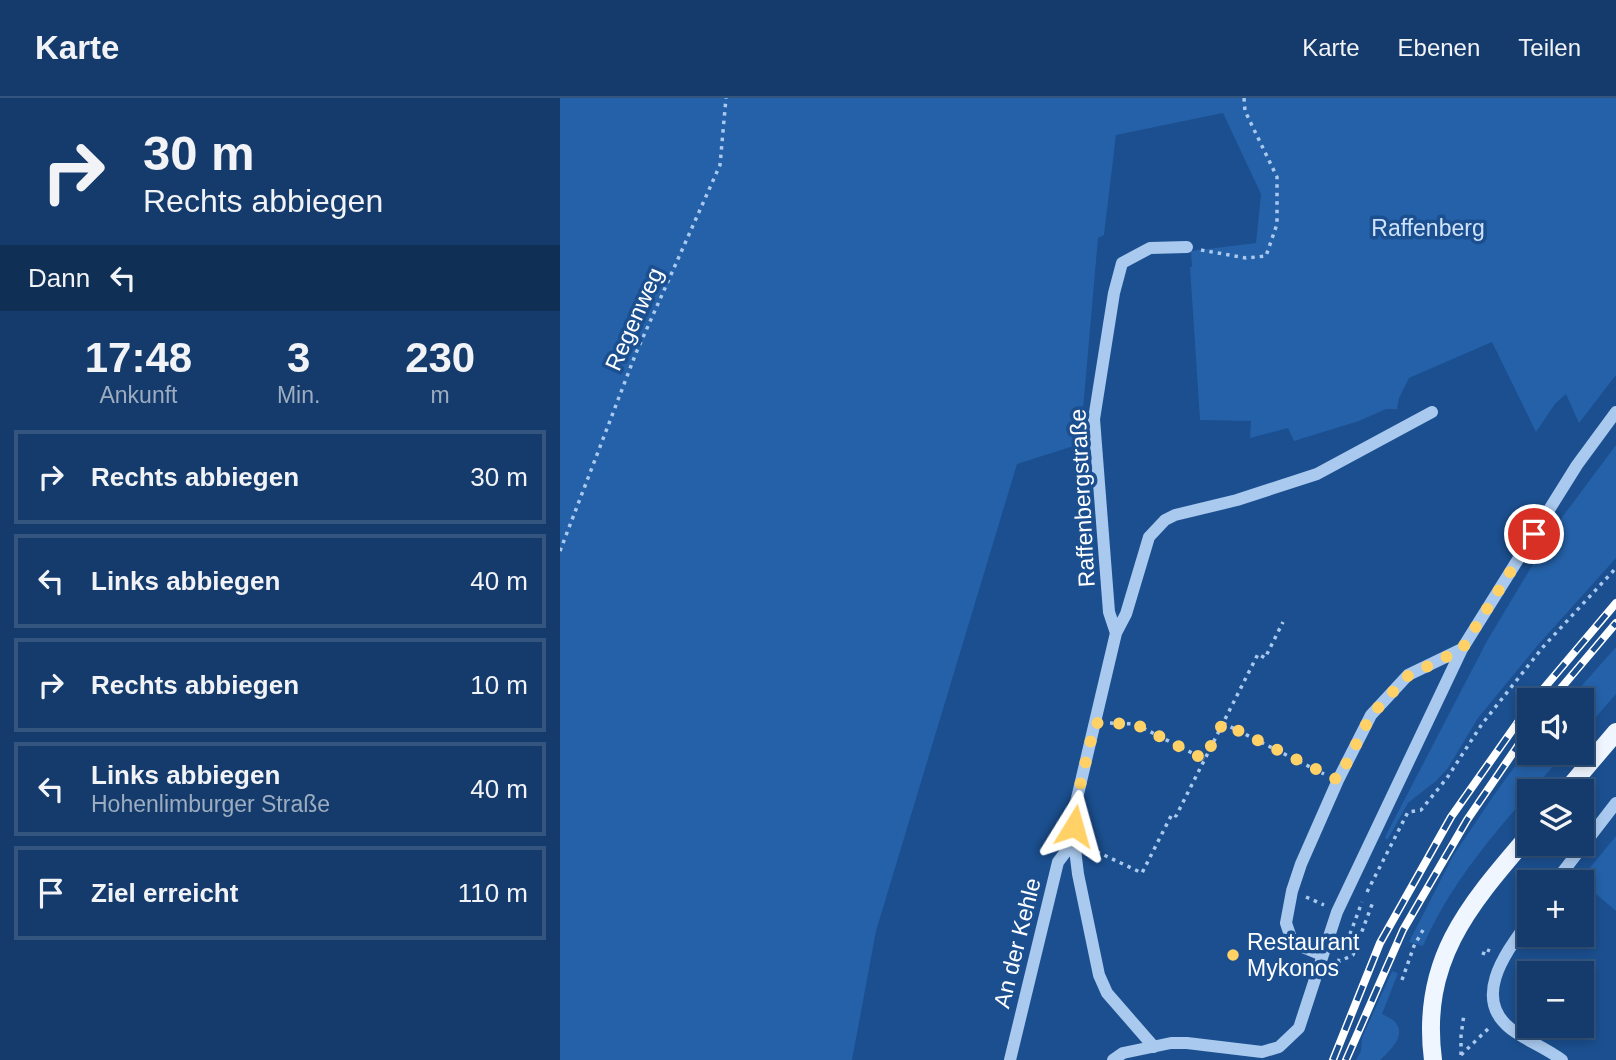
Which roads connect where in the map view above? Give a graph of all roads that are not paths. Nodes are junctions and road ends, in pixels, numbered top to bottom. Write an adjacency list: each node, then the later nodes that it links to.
1 (1187, 247): 4 (street, Raffenbergstraße)
2 (1432, 412): 4 (street, Raffenbergstraße)
3 (1616, 412): 5 (street)
4 (1116, 633): 9 (street, Raffenbergstraße)
5 (1462, 649): 13 (street); 13 (street)
6 (1616, 732): 7 (main road)
7 (1576, 779)
8 (1616, 803): 11 (street)
9 (1074, 841): 14 (street, Raffenbergstraße); 16 (street, An der Kehle)
10 (1517, 849): 19 (main road)
11 (1564, 870)
12 (1517, 938): 20 (street)
13 (1322, 955): 15 (street)
14 (1154, 1047): 15 (street); 17 (street); 18 (street)
15 (1262, 1056)
16 (1010, 1060)
17 (1113, 1060)
18 (1142, 1060)
19 (1433, 1060)
20 (1562, 1060)

